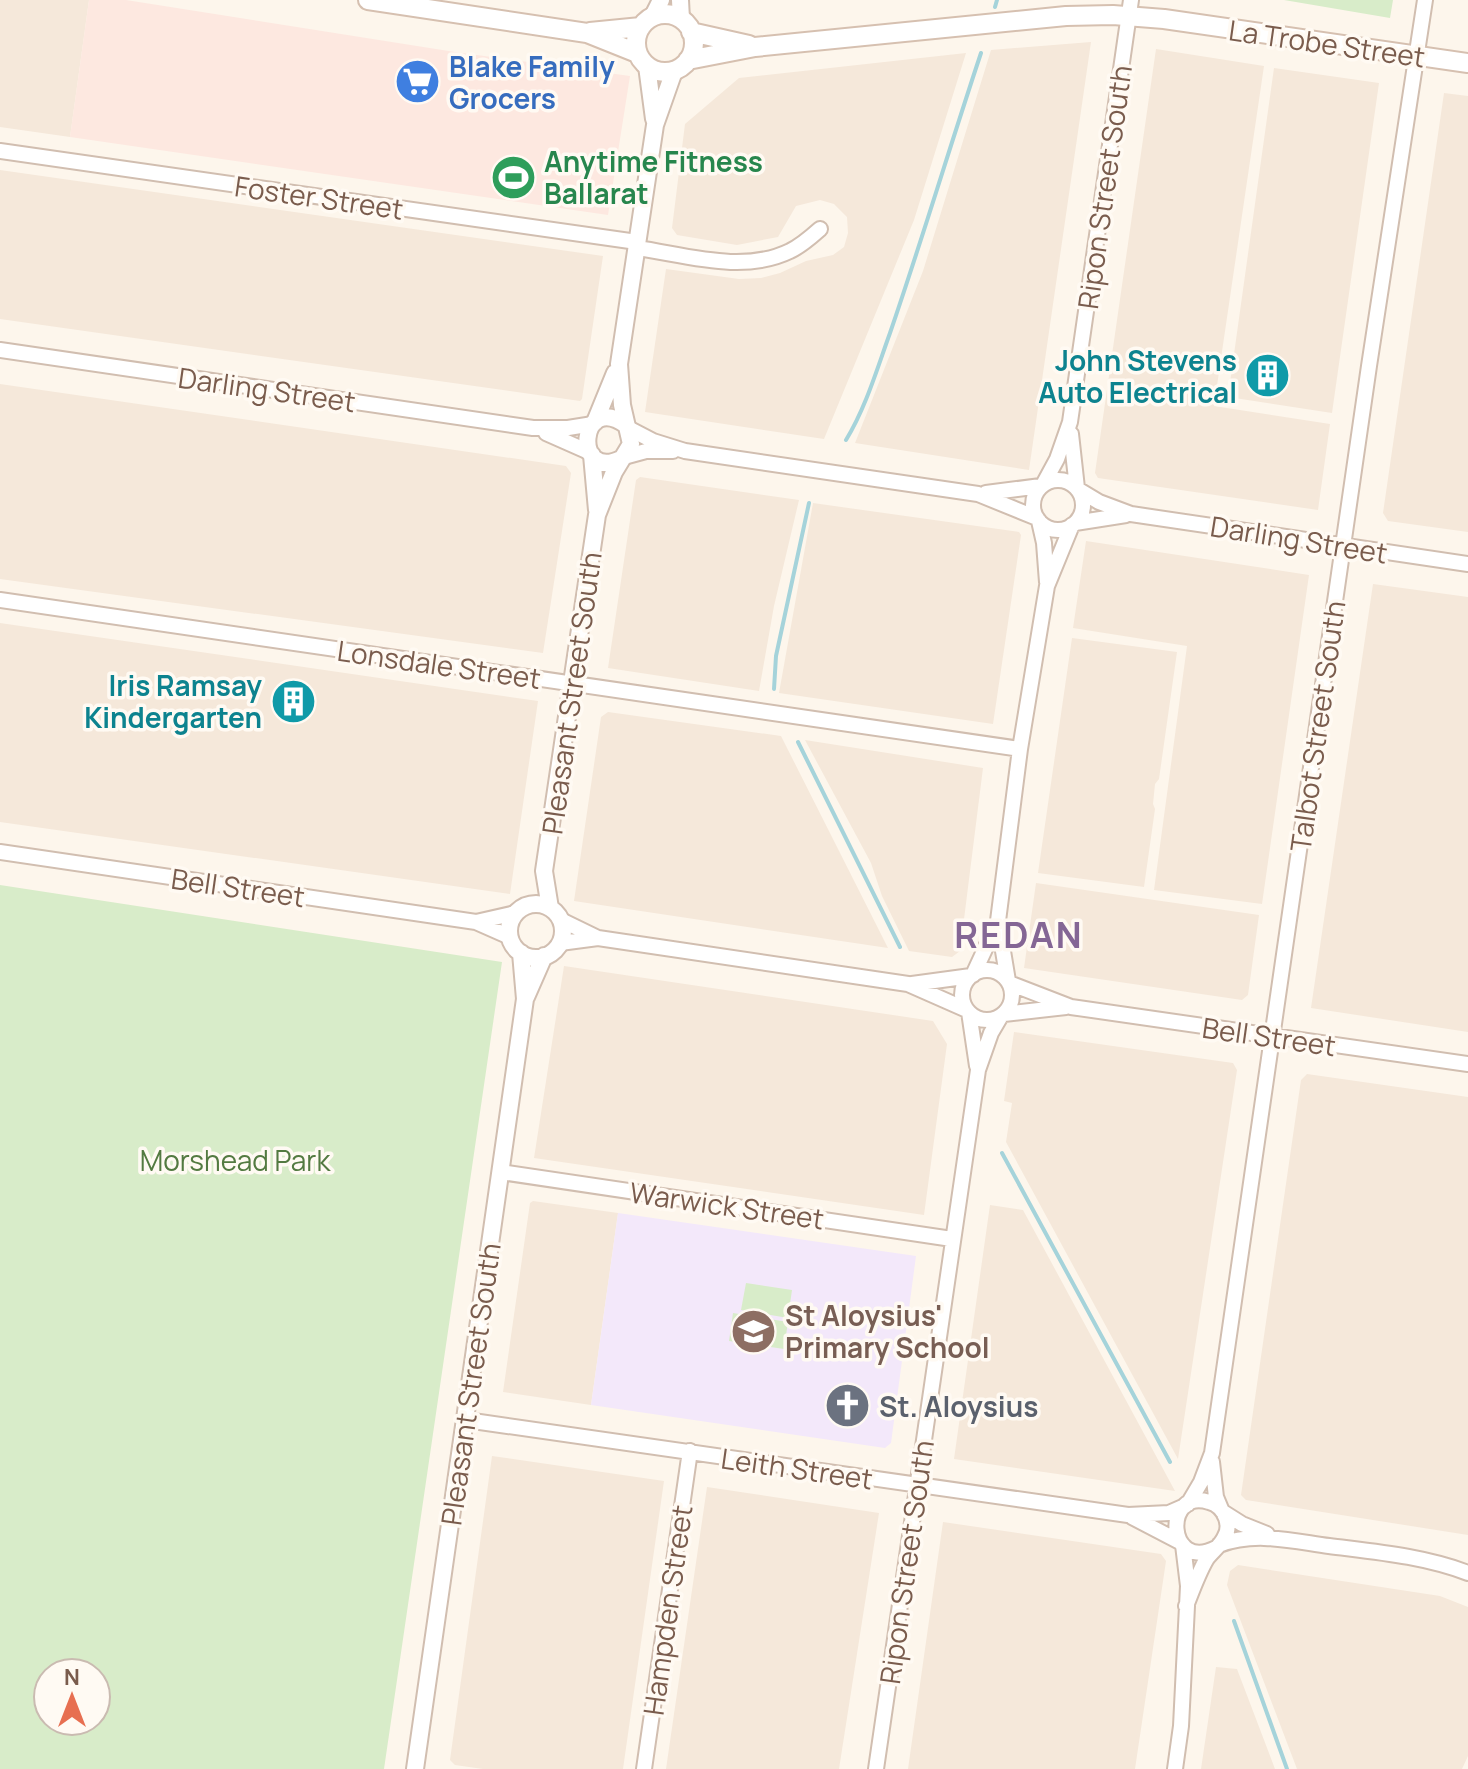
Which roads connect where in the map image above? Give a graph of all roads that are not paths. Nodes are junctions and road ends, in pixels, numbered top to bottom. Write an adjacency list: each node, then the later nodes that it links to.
1 (368, 0): 6 (main road)
2 (1425, 0): 8 (street, Talbot Street South)
3 (1130, 8): 7 (main road, La Trobe Street); 8 (main road, La Trobe Street); 18 (street, Ripon Street South)
4 (652, 14): 5 (main road); 6 (main road); 9 (main road)
5 (684, 17): 7 (main road, La Trobe Street); 11 (main road)
6 (587, 33): 9 (main road)
7 (755, 47): 11 (main road, La Trobe Street)
8 (1417, 56): 10 (main road, La Trobe Street); 32 (street, Talbot Street South)
9 (642, 60): 11 (main road); 12 (street)
10 (1468, 63)
11 (681, 65): 12 (street)
12 (655, 125): 15 (street)
13 (0, 151): 15 (street, Foster Street)
14 (820, 229): 15 (street, Foster Street)
15 (637, 245): 17 (street)
16 (0, 350): 21 (street, Darling Street)
17 (619, 364): 19 (street); 20 (street)
18 (1070, 422): 25 (street, Ripon Street South); 26 (street, Ripon Street South)
19 (594, 423): 20 (street); 21 (street, Darling Street); 23 (street)
20 (627, 427): 22 (street); 24 (street)
21 (533, 428): 23 (street, Darling Street)
22 (685, 451): 24 (street); 27 (street)
23 (590, 454): 24 (street); 29 (street, Pleasant Street South)
24 (622, 458): 29 (street, Pleasant Street South)
25 (1042, 484): 26 (street); 27 (street); 30 (street)
26 (1078, 489): 28 (street, Darling Street); 31 (street)
27 (978, 494): 30 (street)
28 (1131, 514): 31 (street, Darling Street); 32 (street, Darling Street)
29 (597, 515): 36 (street, Pleasant Street South)
30 (1038, 520): 31 (street); 34 (street)
31 (1074, 524): 34 (street)
32 (1344, 546): 33 (street, Darling Street); 56 (street, Talbot Street South)
33 (1468, 564)
34 (1047, 586): 37 (street)
35 (0, 600): 36 (street, Lonsdale Street)
36 (572, 684): 37 (street, Lonsdale Street); 39 (street, Pleasant Street South)
37 (1020, 749): 42 (street)
38 (0, 852): 43 (street, Bell Street)
39 (544, 871): 40 (street, Pleasant Street South); 41 (street, Pleasant Street South)
40 (521, 909): 41 (street); 43 (street, Bell Street); 44 (street)
41 (556, 914): 45 (street); 46 (street)
42 (998, 921): 49 (street); 50 (street)
43 (476, 922): 44 (street, Bell Street)
44 (510, 937): 47 (street)
45 (598, 938): 46 (street); 51 (street)
46 (560, 943): 48 (street)
47 (521, 953): 48 (street); 52 (street, Pleasant Street South)
48 (544, 956): 52 (street, Pleasant Street South)
49 (972, 976): 50 (street); 51 (street); 54 (street)
50 (1008, 982): 53 (street, Bell Street); 55 (street)
51 (908, 984): 54 (street)
52 (525, 999): 59 (street, Pleasant Street South)
53 (1071, 1007): 55 (street, Bell Street); 56 (street, Bell Street)
54 (968, 1011): 55 (street); 58 (street, Ripon Street South)
55 (1003, 1015): 58 (street, Ripon Street South)
56 (1273, 1037): 57 (street, Bell Street); 63 (street, Talbot Street South)
57 (1468, 1064)
58 (978, 1070): 60 (street, Ripon Street South)
59 (501, 1172): 60 (street, Warwick Street); 61 (street, Pleasant Street South)
60 (952, 1239): 64 (street, Ripon Street South)
61 (466, 1420): 62 (street, Leith Street); 73 (street, Pleasant Street South)
62 (690, 1451): 64 (street, Leith Street); 74 (street, Hampden Street)
63 (1212, 1453): 65 (street, Talbot Street South); 66 (street, Talbot Street South)
64 (917, 1485): 67 (street, Leith Street); 75 (street, Ripon Street South)
65 (1187, 1505): 66 (street); 67 (street, Leith Street); 69 (street)
66 (1222, 1510): 68 (street); 70 (street)
67 (1128, 1515): 69 (street, Leith Street)
68 (1279, 1538): 70 (street); 71 (street)
69 (1182, 1543): 70 (street); 72 (street)
70 (1218, 1547): 72 (street)
71 (1468, 1573)
72 (1186, 1606): 76 (street)
73 (415, 1769)
74 (644, 1769)
75 (876, 1769)
76 (1175, 1769)

